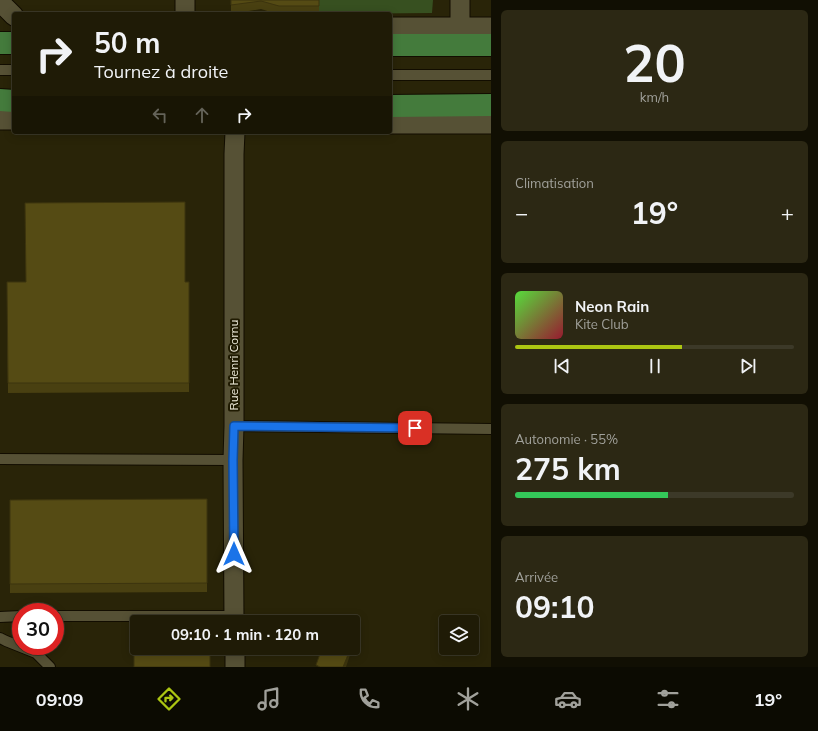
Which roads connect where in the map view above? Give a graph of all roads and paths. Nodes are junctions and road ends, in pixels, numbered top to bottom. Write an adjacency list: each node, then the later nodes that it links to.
1 (185, 0): 4 (street)
2 (460, 0): 9 (street)
3 (0, 2): 5 (street)
4 (185, 12)
5 (12, 14)
6 (0, 22): 7 (street)
7 (12, 23)
8 (392, 27): 9 (street)
9 (460, 27): 10 (street)
10 (491, 27)
11 (0, 43): 12 (main road)
12 (12, 43)
13 (392, 45): 14 (main road)
14 (491, 45)
15 (0, 70): 16 (lane)
16 (12, 70)
17 (392, 75): 18 (lane)
18 (491, 75)
19 (0, 100): 20 (main road)
20 (12, 101)
21 (491, 105): 22 (main road)
22 (392, 106)
23 (0, 120): 24 (street)
24 (12, 120)
25 (392, 124): 26 (street)
26 (491, 124)
27 (235, 134): 28 (street, Rue Henri Cornu)
28 (234, 426): 29 (lane); 31 (street, Rue Henri Cornu)
29 (491, 429)
30 (0, 459): 31 (lane)
31 (233, 460): 32 (street, Rue Henri Cornu)
32 (234, 615)
33 (12, 616): 35 (lane)
34 (64, 616): 36 (lane)
35 (0, 617)
36 (130, 617)
37 (0, 638): 39 (lane)
38 (235, 655): 40 (street)
39 (50, 667)
40 (235, 667)

